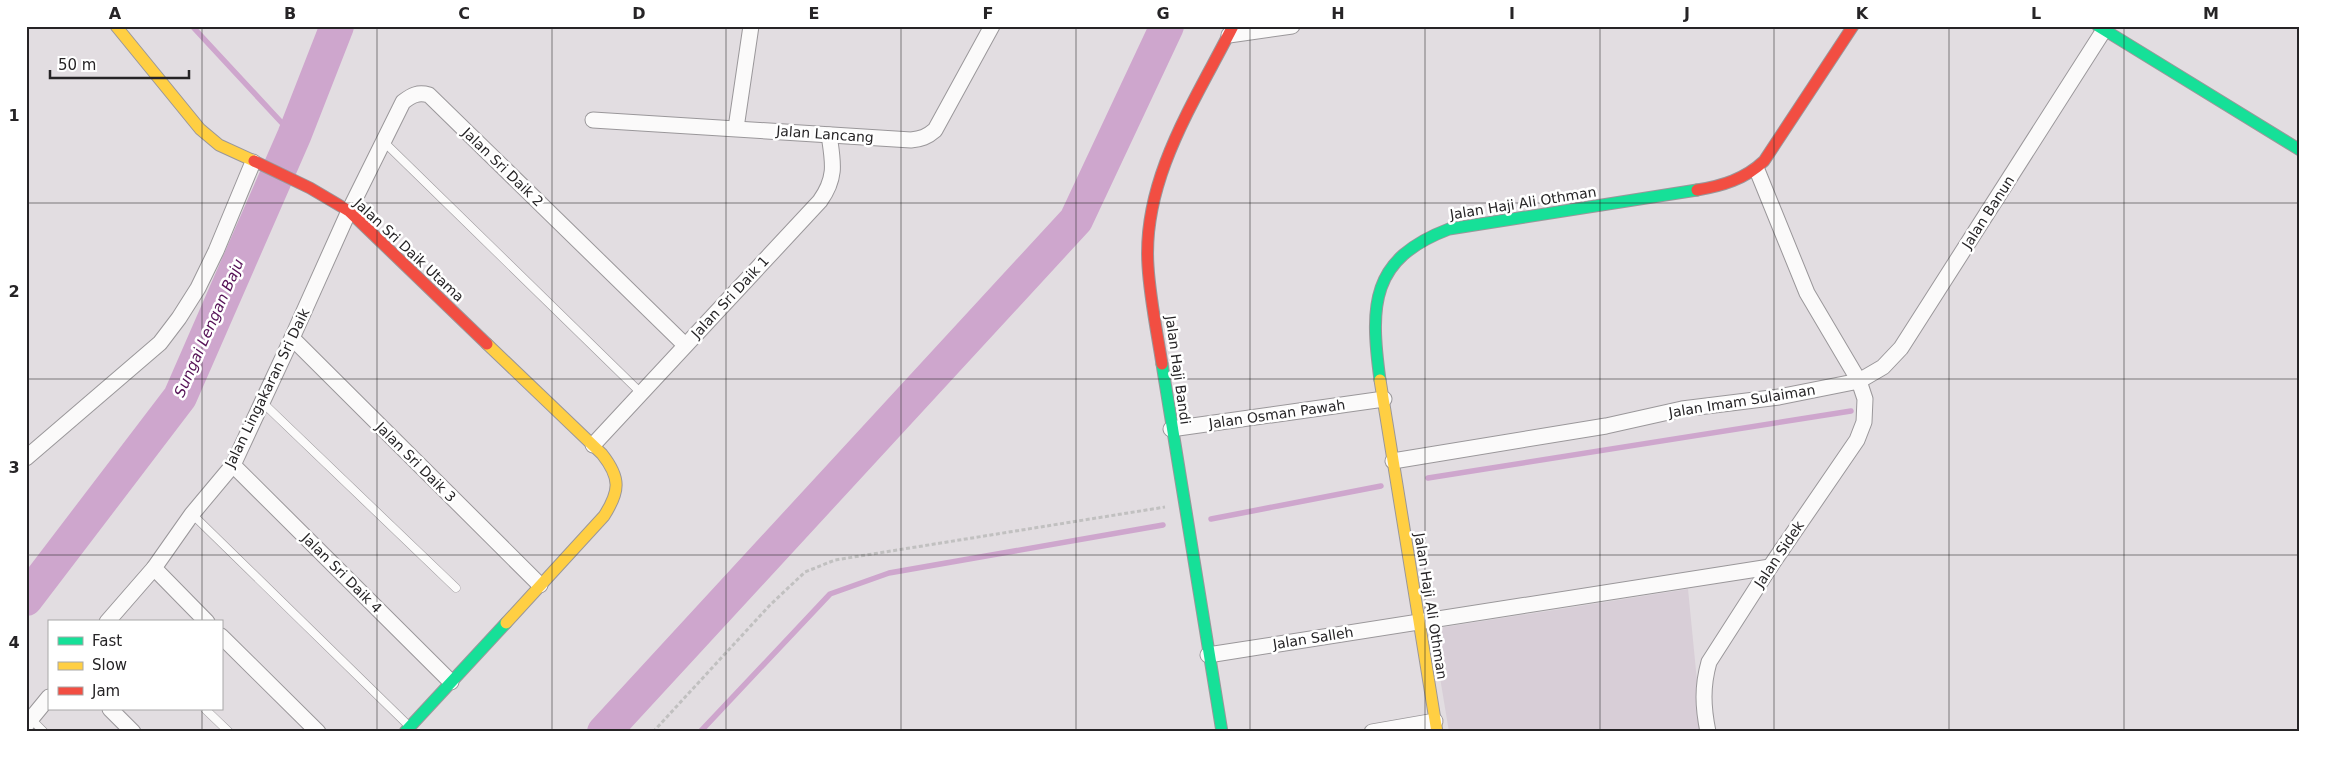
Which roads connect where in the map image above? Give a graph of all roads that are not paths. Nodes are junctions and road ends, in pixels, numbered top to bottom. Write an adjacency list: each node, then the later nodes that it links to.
1 (116, 26): 13 (street, Jalan Sri Daik Utama)
2 (751, 26): 9 (street)
3 (992, 26): 10 (street, Jalan Lancang)
4 (1292, 26): 7 (street)
5 (1853, 26): 14 (street)
6 (2101, 28): 12 (street); 18 (street, Jalan Banun)
7 (1231, 30): 22 (street, Jalan Haji Bandi)
8 (593, 120): 9 (street, Jalan Lancang)
9 (736, 128): 10 (street, Jalan Lancang)
10 (828, 135): 17 (street, Jalan Sri Daik 1)
11 (384, 142): 15 (street, Jalan Sri Daik 2); 17 (street, Jalan Sri Daik 2); 19 (lane)
12 (2300, 150)
13 (259, 166): 15 (street, Jalan Sri Daik Utama); 24 (street)
14 (1757, 170): 18 (street); 20 (street, Jalan Haji Ali Othman)
15 (349, 211): 16 (street, Jalan Lingakaran Sri Daik); 23 (street, Jalan Sri Daik Utama)
16 (292, 338): 21 (street, Jalan Lingakaran Sri Daik); 30 (street, Jalan Sri Daik 3)
17 (685, 344): 19 (street, Jalan Sri Daik 1)
18 (1859, 381): 25 (street, Jalan Imam Sulaiman); 28 (street, Jalan Sidek)
19 (641, 393): 23 (street, Jalan Sri Daik 1)
20 (1384, 399): 22 (street, Jalan Osman Pawah); 25 (street, Jalan Haji Ali Othman)
21 (262, 402): 26 (street, Jalan Lingakaran Sri Daik); 31 (lane)
22 (1170, 429): 36 (street, Jalan Haji Bandi)
23 (593, 445): 30 (street, Jalan Sri Daik Utama)
24 (26, 458)
25 (1393, 461): 34 (street, Jalan Haji Ali Othman)
26 (233, 465): 27 (street, Jalan Lingakaran Sri Daik); 37 (street, Jalan Sri Daik 4)
27 (192, 514): 29 (street, Jalan Lingakaran Sri Daik); 43 (lane)
28 (1770, 567): 34 (street, Jalan Salleh); 50 (street, Jalan Sidek)
29 (154, 568): 32 (street, Jalan Lingakaran Sri Daik); 33 (street)
30 (540, 586): 37 (street)
31 (456, 588)
32 (111, 620)
33 (205, 620)
34 (1418, 621): 36 (street, Jalan Salleh); 42 (street, Jalan Haji Ali Othman)
35 (222, 637): 47 (street)
36 (1208, 655): 48 (street, Jalan Haji Bandi)
37 (451, 682): 43 (street)
38 (48, 698): 41 (street)
39 (111, 710): 45 (street)
40 (207, 710): 46 (lane)
41 (28, 722): 44 (lane)
42 (1436, 726): 49 (street)
43 (407, 729)
44 (44, 732)
45 (133, 732)
46 (229, 732)
47 (318, 732)
48 (1222, 732)
49 (1372, 732)
50 (1708, 732)

